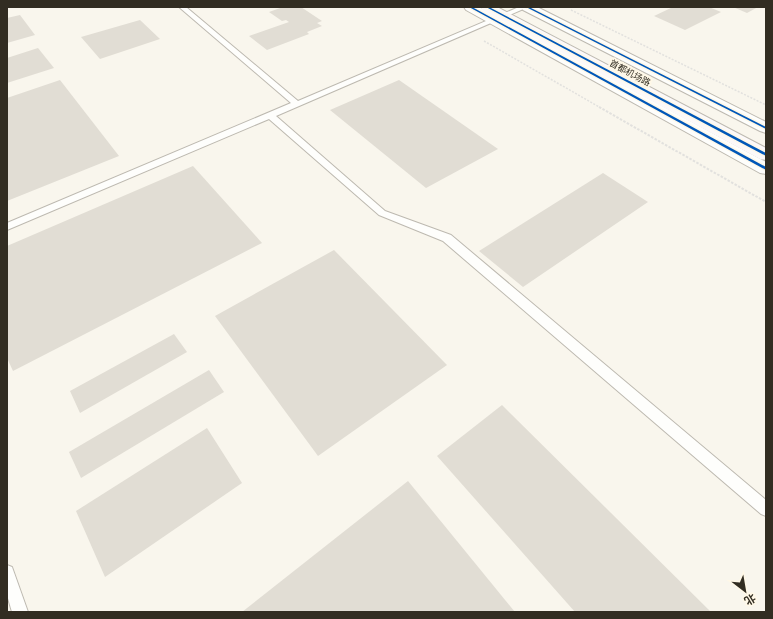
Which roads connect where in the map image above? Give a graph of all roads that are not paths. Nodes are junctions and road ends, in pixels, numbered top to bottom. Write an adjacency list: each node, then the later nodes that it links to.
1 (182, 7): 5 (lane)
2 (470, 7): 4 (street, 首都机场路)
3 (487, 7): 4 (street, 首都机场路)
4 (512, 11): 5 (lane); 7 (street, 首都机场路); 8 (street, 首都机场路); 9 (street, 首都机场路); 10 (street, 首都机场路)
5 (296, 104): 6 (lane)
6 (270, 115): 11 (lane); 12 (lane)
7 (766, 128)
8 (766, 142)
9 (766, 155)
10 (766, 169)
11 (7, 226)
12 (766, 509)
13 (7, 572): 14 (lane)
14 (20, 612)

